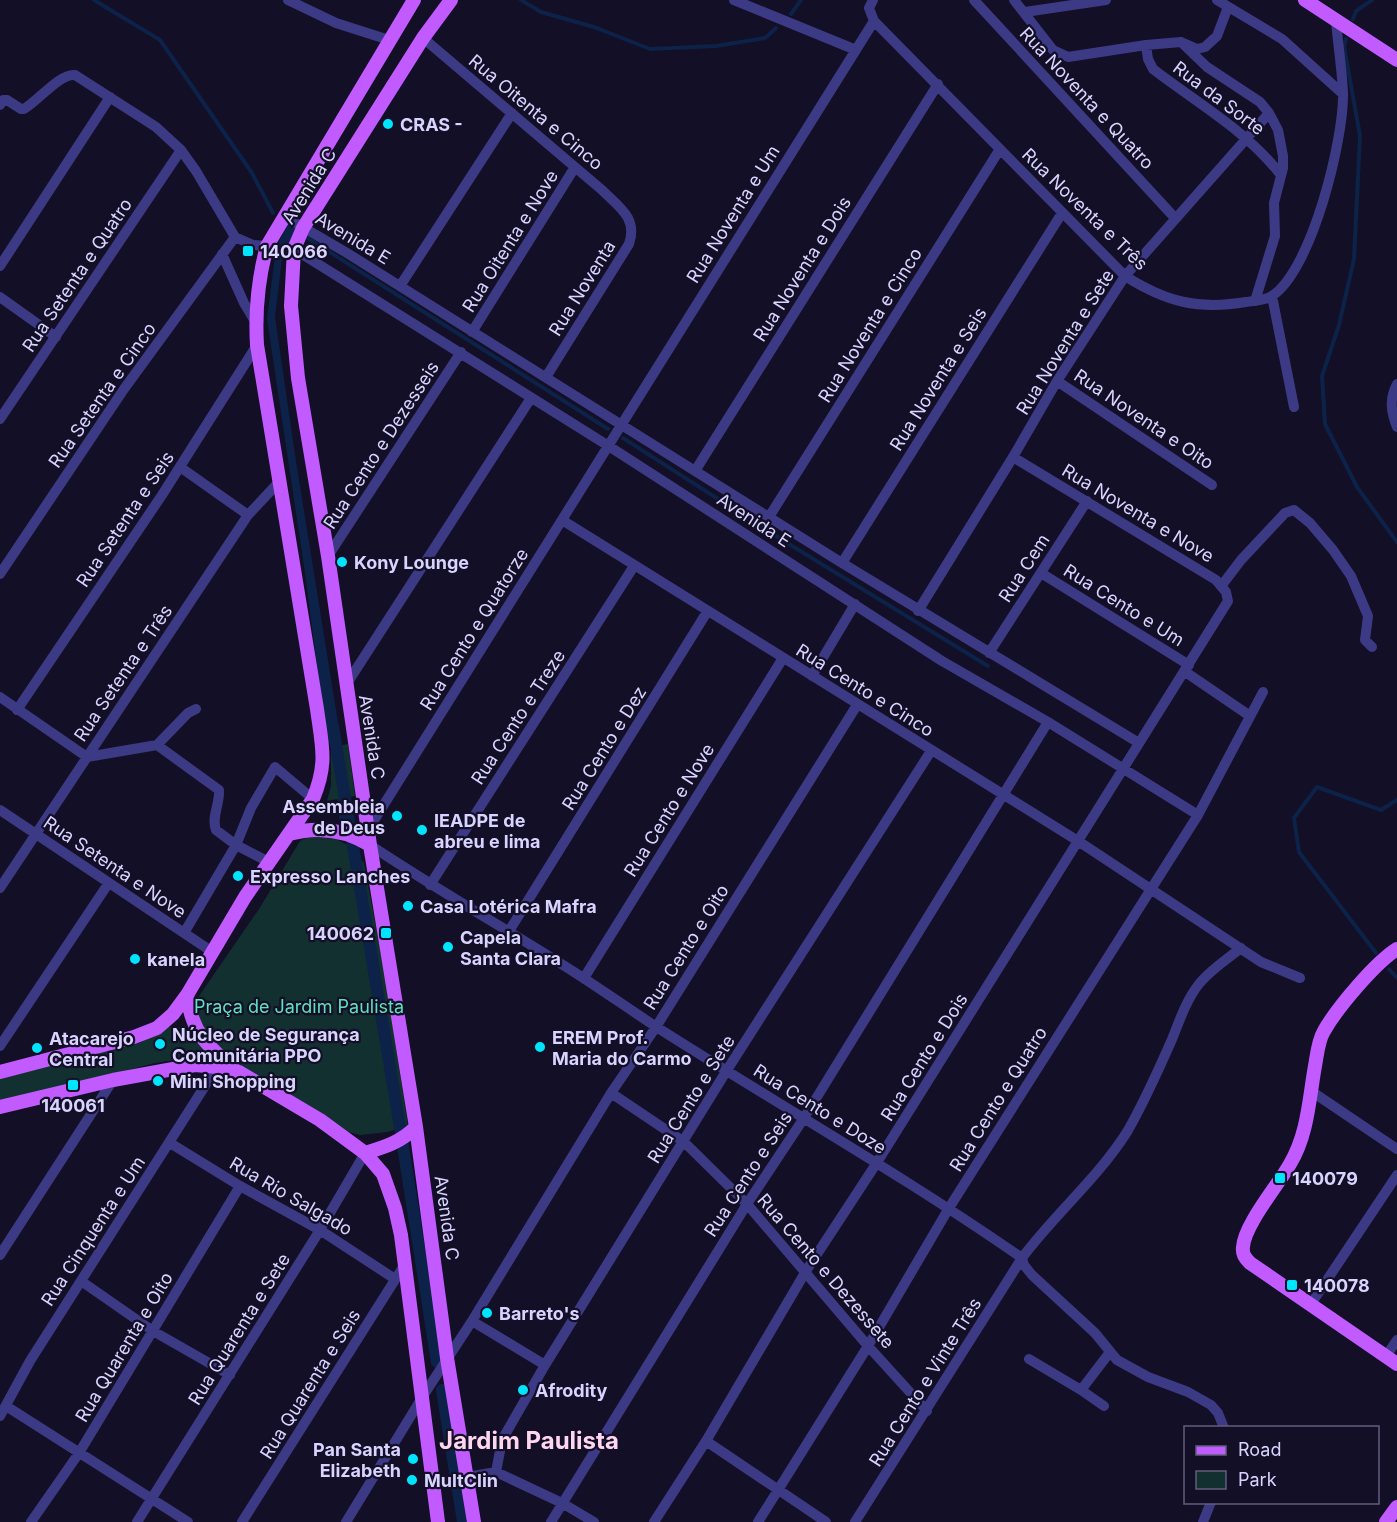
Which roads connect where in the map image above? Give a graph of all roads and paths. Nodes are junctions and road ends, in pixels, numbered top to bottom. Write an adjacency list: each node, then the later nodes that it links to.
1 (288, 0): 16 (street)
2 (414, 0): 16 (main road, Avenida C)
3 (451, 0): 15 (main road, Avenida C)
4 (734, 0): 19 (street)
5 (873, 0): 13 (street)
6 (974, 0): 37 (street, Rua Noventa e Quatro)
7 (1014, 0): 12 (street)
8 (1106, 0): 12 (street)
9 (1217, 0): 11 (street)
10 (1305, 0): 14 (main road)
11 (1228, 7): 17 (street); 24 (street)
12 (1025, 12): 18 (street)
13 (874, 21): 19 (street, Rua Noventa e Um); 23 (street, Rua Noventa e Três)
14 (1336, 21): 20 (main road); 24 (street)
15 (423, 38): 22 (main road, Avenida C); 27 (street, Rua Oitenta e Cinco)
16 (389, 39): 21 (main road, Avenida C)
17 (1181, 42): 18 (street); 28 (street)
18 (1146, 45): 29 (street, Rua da Sorte)
19 (856, 50): 60 (street, Rua Noventa e Um)
20 (1397, 60)
21 (374, 67): 22 (main road); 36 (main road, Avenida C)
22 (396, 80): 38 (main road, Avenida C)
23 (938, 84): 30 (street, Rua Noventa e Três); 65 (street, Rua Noventa e Dois)
24 (1343, 94): 46 (street)
25 (110, 97): 26 (street); 31 (street); 43 (street)
26 (3, 102)
27 (512, 113): 32 (street, Rua Oitenta e Cinco); 45 (street)
28 (1269, 113): 29 (street, Rua Noventa e Sete); 33 (street)
29 (1246, 138): 33 (street, Rua da Sorte); 37 (street, Rua Noventa e Sete)
30 (1000, 149): 34 (street, Rua Noventa e Três); 70 (street, Rua Noventa e Cinco)
31 (181, 150): 39 (street); 51 (street, Rua Setenta e Quatro)
32 (575, 167): 35 (street, Rua Oitenta e Cinco); 50 (street, Rua Oitenta e Nove)
33 (1280, 174): 48 (street)
34 (1062, 213): 44 (street, Rua Noventa e Três); 73 (street, Rua Noventa e Seis)
35 (626, 215): 54 (street, Rua Noventa)
36 (284, 216): 38 (street, Avenida E); 40 (main road, Avenida C)
37 (1175, 218): 44 (street, Rua Noventa e Sete)
38 (303, 228): 41 (main road, Avenida C); 45 (street, Avenida E)
39 (235, 237): 40 (street); 42 (street, Rua Setenta e Cinco)
40 (267, 246): 49 (main road, Avenida C)
41 (294, 249): 53 (street, Avenida E); 72 (main road, Avenida C)
42 (222, 254): 49 (street); 76 (street, Rua Setenta e Cinco)
43 (0, 266)
44 (1125, 276): 48 (street, Rua Noventa e Três); 55 (street, Rua Noventa e Sete)
45 (400, 286): 50 (street, Avenida E)
46 (1272, 296): 48 (street, Rua Noventa e Três); 58 (street)
47 (0, 297): 51 (street)
48 (1255, 301)
49 (256, 323): 52 (main road, Avenida C)
50 (472, 332): 54 (street, Avenida E)
51 (56, 337): 59 (street, Rua Setenta e Quatro)
52 (257, 345): 64 (street, Rua Setenta e Seis); 66 (main road, Avenida C)
53 (461, 352): 57 (street, Avenida E); 72 (street, Rua Cento e Dezesseis)
54 (546, 377): 60 (street, Avenida E)
55 (1057, 381): 63 (street, Rua Noventa e Sete); 67 (street, Rua Noventa e Oito)
56 (1397, 384): 61 (street)
57 (531, 398): 62 (street, Avenida E); 87 (street)
58 (1294, 407)
59 (0, 419)
60 (620, 424): 62 (street, Rua Noventa e Um); 65 (street, Avenida E)
61 (1397, 427)
62 (607, 445): 71 (street, Rua Cento e Quatorze); 78 (street, Avenida E)
63 (1013, 457): 68 (street, Rua Noventa e Nove); 79 (street, Rua Noventa e Sete)
64 (180, 467): 69 (street); 92 (street, Rua Setenta e Seis)
65 (695, 471): 70 (street, Avenida E)
66 (279, 482): 69 (street, Rua Setenta e Três); 101 (main road, Avenida C)
67 (1212, 485)
68 (1087, 501): 75 (street, Rua Cem); 77 (street, Rua Noventa e Nove)
69 (248, 515): 98 (street, Rua Setenta e Três)
70 (768, 517): 73 (street, Avenida E)
71 (562, 520): 74 (street, Rua Cento e Cinco); 104 (street, Rua Cento e Quatorze)
72 (328, 556): 87 (main road, Avenida C)
73 (842, 563): 79 (street, Avenida E)
74 (634, 566): 81 (street, Rua Cento e Cinco); 112 (street, Rua Cento e Treze)
75 (1041, 573): 83 (street, Rua Cem); 85 (street, Rua Cento e Um)
76 (0, 574)
77 (1222, 585): 80 (street, Rua Noventa e Nove); 82 (street)
78 (855, 604): 86 (street); 94 (street, Avenida E)
79 (918, 610): 83 (street, Avenida E)
80 (1224, 610): 85 (street, Rua Cento e Dois)
81 (707, 612): 84 (street, Rua Cento e Cinco); 115 (street, Rua Cento e Dez)
82 (1372, 647)
83 (989, 653): 95 (street, Avenida E)
84 (783, 658): 86 (street, Rua Cento e Cinco); 120 (street, Rua Cento e Nove)
85 (1187, 668): 93 (street, Rua Cento e Um); 95 (street, Rua Cento e Dois)
86 (812, 676): 90 (street, Rua Cento e Cinco)
87 (346, 685): 104 (main road, Avenida C)
88 (1263, 692): 93 (street, Rua Cento e Quatro)
89 (0, 697): 92 (street)
90 (857, 705): 97 (street, Rua Cento e Cinco); 123 (street, Rua Cento e Oito)
91 (196, 709): 96 (street)
92 (17, 710): 98 (street)
93 (1250, 716): 103 (street, Rua Cento e Quatro)
94 (1048, 722): 99 (street, Avenida E); 100 (street, Rua Cento e Seis)
95 (1139, 743): 99 (street, Rua Cento e Dois)
96 (157, 745): 98 (street); 108 (street)
97 (931, 751): 100 (street, Rua Cento e Cinco); 126 (street, Rua Cento e Sete)
98 (87, 757): 106 (street, Rua Setenta e Três)
99 (1124, 769): 103 (street, Avenida E); 107 (street, Rua Cento e Dois)
100 (1003, 796): 107 (street, Rua Cento e Cinco); 133 (street, Rua Cento e Seis)
101 (310, 804): 105 (main road, Avenida C); 108 (street)
102 (0, 810): 106 (street, Rua Setenta e Nove)
103 (1198, 815): 114 (street, Rua Cento e Quatro)
104 (368, 830): 109 (main road, Avenida C)
105 (289, 834): 109 (main road); 110 (main road, Avenida C)
106 (36, 835): 111 (street, Rua Setenta e Nove); 113 (street, Rua Setenta e Três)
107 (1078, 841): 114 (street, Rua Cento e Cinco); 139 (street, Rua Cento e Dois)
108 (236, 845): 110 (street); 116 (street)
109 (370, 845): 112 (street, Rua Cento e Doze); 134 (main road, Avenida C)
110 (269, 862): 119 (main road, Avenida C)
111 (108, 884): 116 (street, Rua Setenta e Nove); 124 (street)
112 (430, 885): 115 (street, Rua Cento e Doze)
113 (0, 888)
114 (1150, 889): 117 (street, Rua Cento e Cinco); 143 (street, Rua Cento e Quatro)
115 (509, 931): 120 (street, Rua Cento e Doze)
116 (184, 933): 119 (street, Rua Setenta e Nove)
117 (1240, 948): 121 (street, Rua Cento e Cinco); 146 (street, Rua Cento e Vinte Três)
118 (1397, 949): 130 (main road)
119 (211, 951): 122 (main road, Avenida C)
120 (584, 978): 123 (street, Rua Cento e Doze)
121 (1300, 978)
122 (187, 994): 127 (main road, Avenida C); 128 (main road)
123 (656, 1027): 126 (street, Rua Cento e Doze); 131 (street, Rua Cento e Oito)
124 (0, 1046)
125 (218, 1067): 128 (main road); 129 (main road); 136 (street, Rua Cinquenta e Um)
126 (727, 1070): 133 (street, Rua Cento e Doze); 135 (street, Rua Cento e Sete)
127 (0, 1072)
128 (238, 1072): 138 (main road)
129 (113, 1080): 132 (main road); 145 (street)
130 (1311, 1091): 137 (street); 151 (main road)
131 (611, 1093): 135 (street, Rua Cento e Dezessete); 152 (street, Rua Cento e Oito)
132 (0, 1107)
133 (804, 1118): 139 (street, Rua Cento e Doze); 142 (street, Rua Cento e Seis)
134 (406, 1136): 138 (main road); 157 (main road, Avenida C)
135 (684, 1142): 142 (street, Rua Cento e Dezessete); 160 (street, Rua Cento e Sete)
136 (170, 1143): 141 (street, Rua Rio Salgado); 150 (street, Rua Cinquenta e Um)
137 (1397, 1149)
138 (365, 1153): 144 (street, Rua Quarenta e Sete); 147 (main road)
139 (876, 1164): 143 (street, Rua Cento e Doze); 148 (street, Rua Cento e Dois)
140 (1397, 1175): 151 (street)
141 (240, 1186): 144 (street, Rua Rio Salgado); 153 (street, Rua Quarenta e Oito)
142 (747, 1204): 148 (street, Rua Cento e Dezessete); 174 (street, Rua Cento e Seis)
143 (949, 1208): 146 (street, Rua Cento e Doze); 155 (street, Rua Cento e Quatro)
144 (320, 1230): 149 (street, Rua Rio Salgado); 161 (street, Rua Quarenta e Sete)
145 (0, 1255)
146 (1022, 1258): 156 (street, Rua Cento e Doze); 166 (street, Rua Cento e Vinte Três)
147 (405, 1264): 149 (street, Rua Quarenta e Seis); 163 (main road)
148 (806, 1272): 155 (street, Rua Cento e Dezessete); 168 (street, Rua Cento e Dois)
149 (396, 1279): 180 (street, Rua Quarenta e Seis)
150 (81, 1281): 153 (street); 165 (street, Rua Cinquenta e Um)
151 (1311, 1304): 159 (main road)
152 (472, 1322): 157 (street, Rua Cento e Oito); 160 (street)
153 (153, 1331): 161 (street); 169 (street, Rua Quarenta e Oito)
154 (1397, 1340): 159 (street)
155 (868, 1346): 166 (street, Rua Cento e Dezessete); 172 (street, Rua Cento e Quatro)
156 (1110, 1352): 162 (street); 167 (street, Rua Cento e Doze)
157 (447, 1358): 163 (street, Rua Cento e Oito); 171 (main road, Avenida C)
158 (1029, 1359): 162 (street)
159 (1392, 1360)
160 (545, 1365): 170 (street, Rua Cento e Sete)
161 (230, 1375): 173 (street, Rua Quarenta e Sete)
162 (1082, 1390): 164 (street)
163 (423, 1396): 176 (street, Rua Cento e Oito); 181 (main road)
164 (1104, 1406)
165 (3, 1411): 169 (street)
166 (927, 1411): 188 (street, Rua Cento e Vinte Três)
167 (1223, 1426)
168 (706, 1441): 172 (street); 185 (street, Rua Cento e Dois)
169 (79, 1453): 173 (street); 177 (street, Rua Quarenta e Oito)
170 (496, 1472): 171 (street); 174 (street)
171 (467, 1477): 182 (main road, Avenida C)
172 (778, 1491): 186 (street, Rua Cento e Quatro); 187 (street)
173 (151, 1499): 178 (street, Rua Quarenta e Sete); 179 (street)
174 (562, 1503): 183 (street, Rua Cento e Seis); 184 (street)
175 (1211, 1504): 189 (street)
176 (349, 1521)
177 (31, 1522)
178 (137, 1522)
179 (189, 1522)
180 (242, 1522)
181 (438, 1522)
182 (474, 1522)
183 (551, 1522)
184 (594, 1522)
185 (654, 1522)
186 (758, 1522)
187 (826, 1522)
188 (855, 1522)
189 (1203, 1522)

